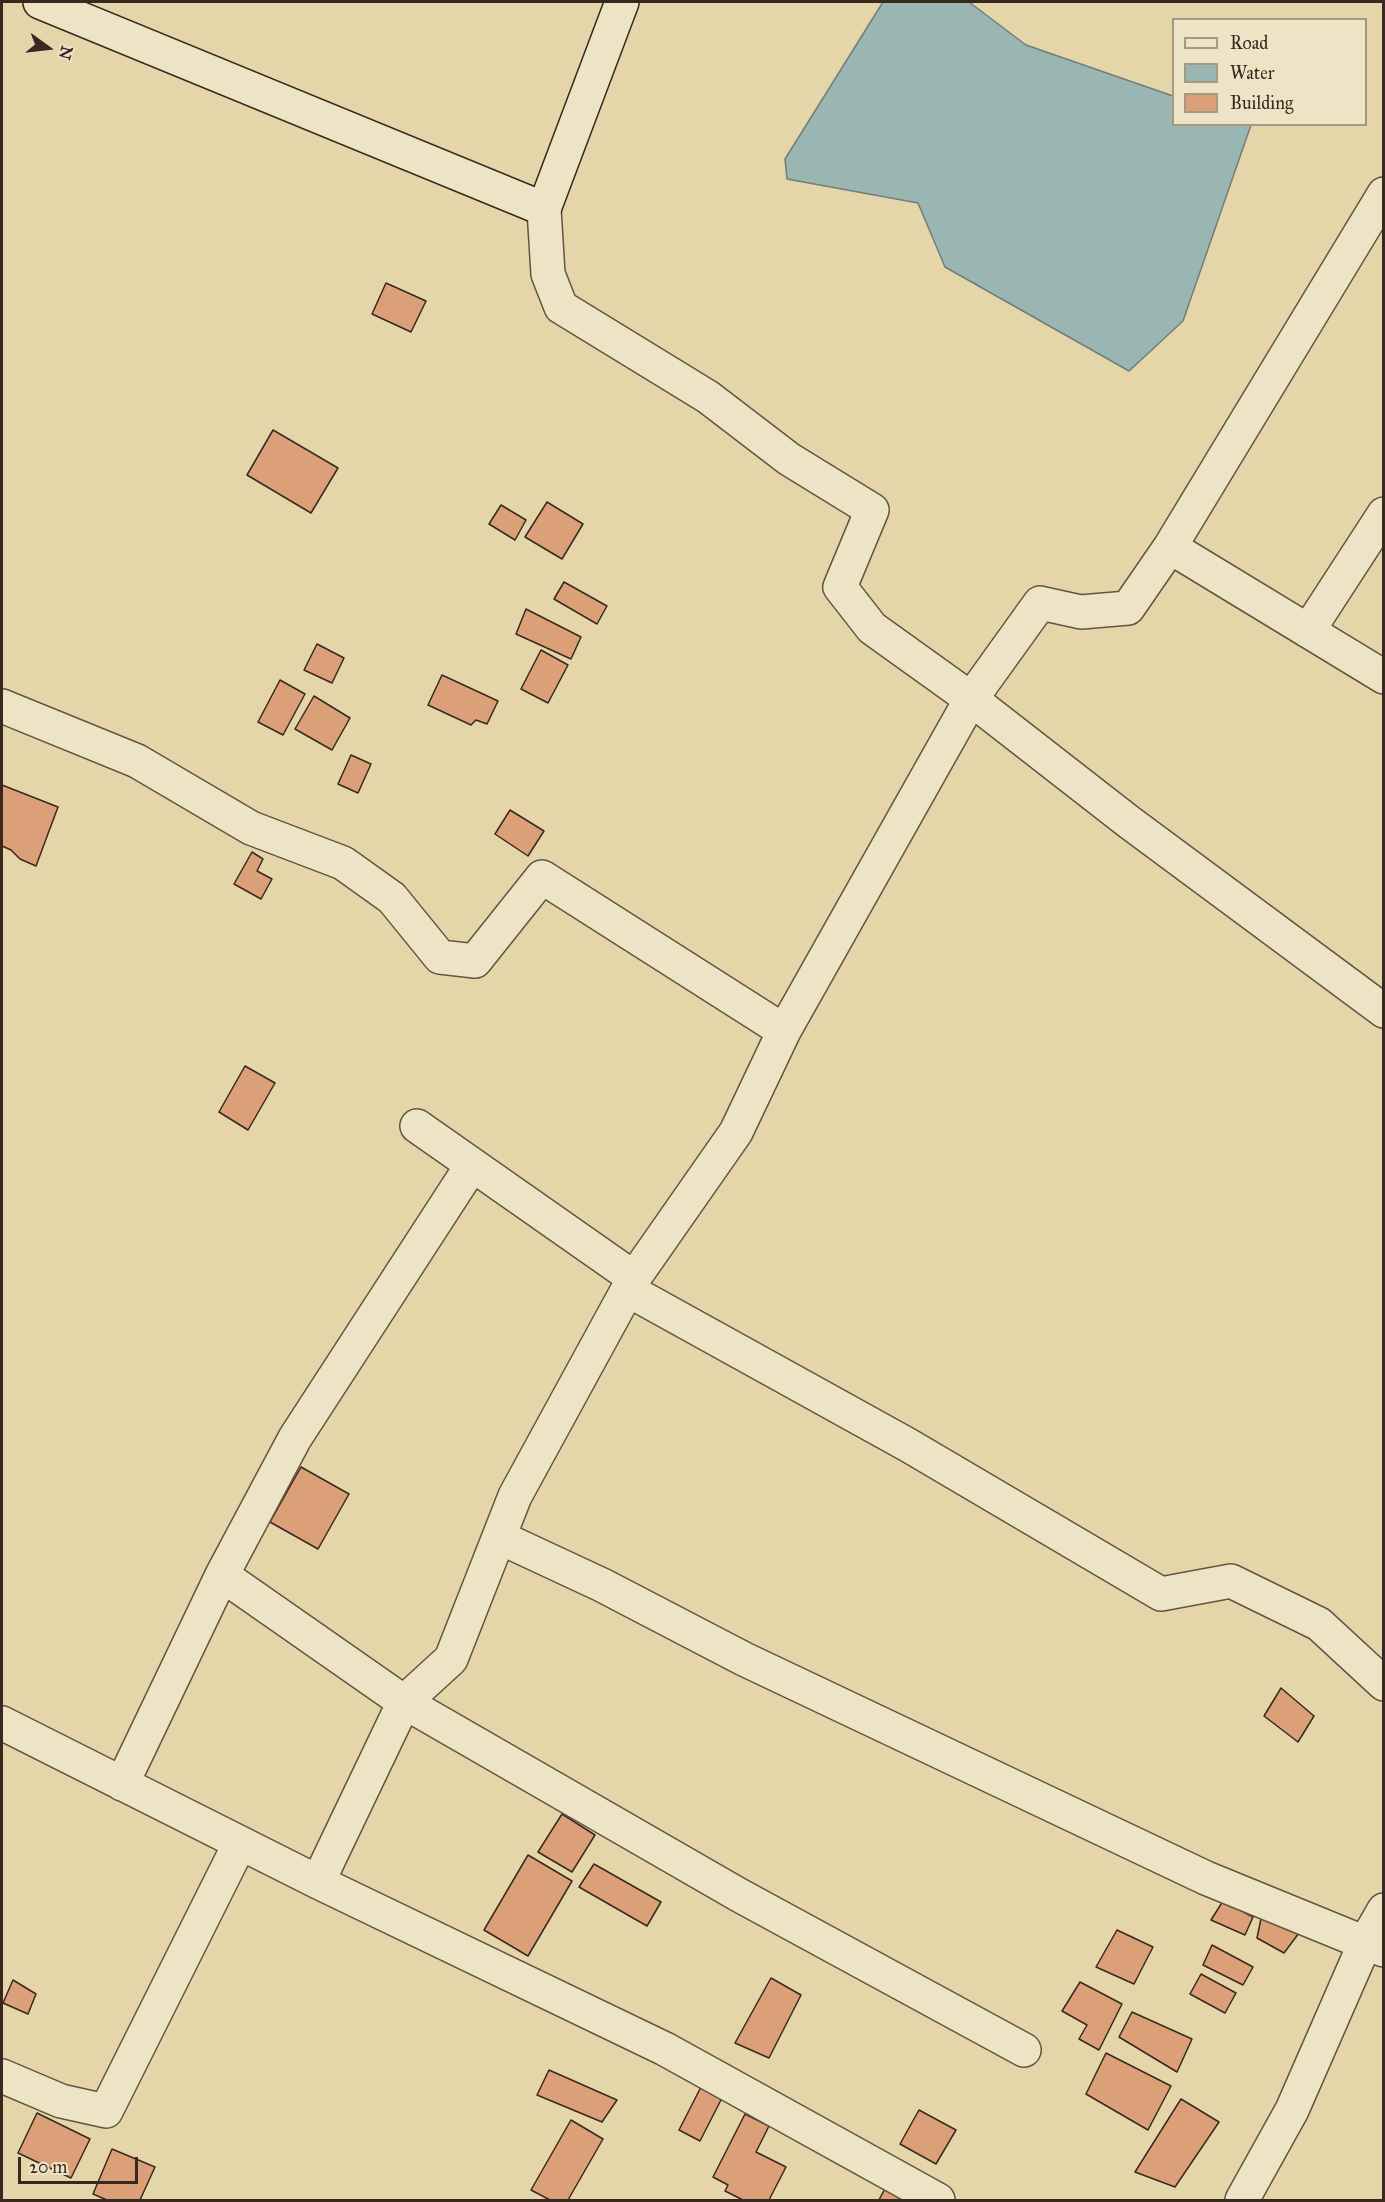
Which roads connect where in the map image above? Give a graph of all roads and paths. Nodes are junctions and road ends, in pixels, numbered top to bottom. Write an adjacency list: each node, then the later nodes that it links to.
1 (40, 2): 4 (street)
2 (622, 2): 4 (street)
3 (1383, 194): 6 (street)
4 (544, 209): 9 (street)
5 (1383, 514): 7 (street)
6 (1170, 547): 7 (street); 9 (street)
7 (1308, 631): 8 (street)
8 (1383, 676)
9 (971, 699): 11 (street); 12 (street)
10 (2, 706): 12 (street)
11 (1383, 1011)
12 (784, 1031): 15 (street)
13 (417, 1126): 14 (street)
14 (472, 1165): 15 (street); 17 (street)
15 (631, 1284): 16 (street); 18 (street)
16 (499, 1537): 19 (street); 25 (street)
17 (222, 1575): 19 (street); 21 (street)
18 (1383, 1684)
19 (404, 1702): 23 (street); 26 (street)
20 (2, 1723): 21 (street)
21 (122, 1784): 22 (street)
22 (240, 1843): 23 (street); 27 (street)
23 (318, 1882): 28 (street)
24 (1383, 1910): 25 (street)
25 (1374, 1947): 29 (street)
26 (1024, 2050)
27 (2, 2076)
28 (938, 2200)
29 (1242, 2200)

